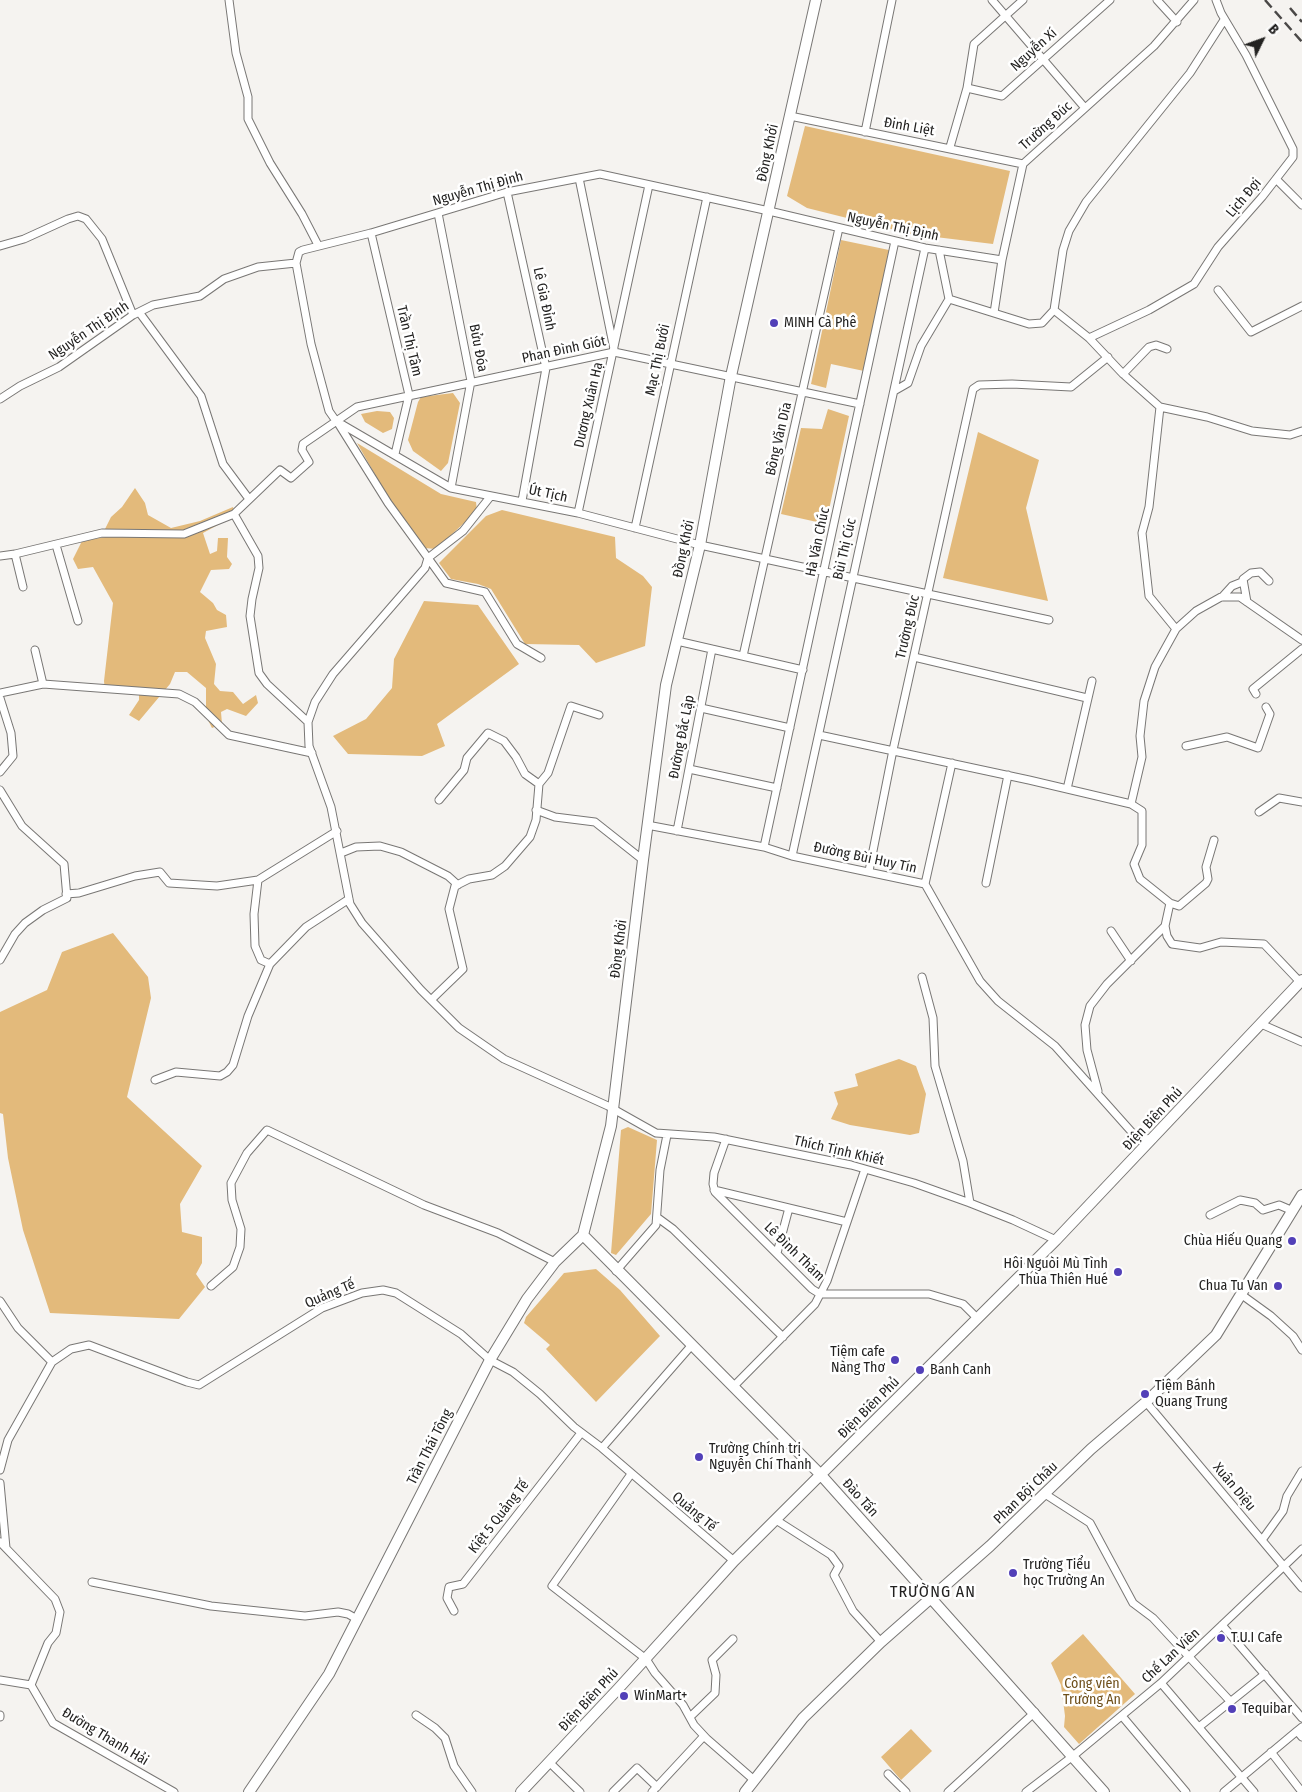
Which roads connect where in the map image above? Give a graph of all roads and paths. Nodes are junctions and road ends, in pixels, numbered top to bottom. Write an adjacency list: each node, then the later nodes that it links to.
1 (228, 0): 33 (street)
2 (816, 0): 17 (street, Đồng Khởi)
3 (892, 0): 18 (street)
4 (992, 0): 11 (street)
5 (1015, 0): 11 (street)
6 (1022, 0): 11 (street)
7 (1110, 0): 14 (street, Nguyễn Xí)
8 (1157, 0): 13 (street)
9 (1194, 0): 13 (street, Trường Đúc)
10 (1216, 0): 12 (street, Lịch Đợi)
11 (1006, 17): 14 (street); 15 (street)
12 (1224, 20): 22 (street, Lịch Đợi); 41 (street)
13 (1177, 22): 16 (street, Trường Đúc)
14 (1042, 60): 15 (street, Nguyễn Xí); 16 (street)
15 (966, 88): 19 (street)
16 (1084, 108): 20 (street, Trường Đúc)
17 (790, 116): 18 (street, Đinh Liệt); 27 (street, Đồng Khởi)
18 (865, 132): 19 (street, Đinh Liệt)
19 (950, 147): 20 (street, Đinh Liệt)
20 (1023, 164): 36 (street, Trường Đúc)
21 (579, 178): 23 (street, Nguyễn Thị Định); 24 (street, Nguyễn Thị Định); 46 (street)
22 (1276, 180): 26 (street); 44 (street, Lịch Đợi)
23 (649, 185): 25 (street, Nguyễn Thị Định); 46 (street, Dương Xuân Hạ)
24 (507, 192): 28 (street, Nguyễn Thị Định); 49 (street, Lê Gia Đỉnh)
25 (708, 198): 27 (street, Nguyễn Thị Định); 48 (street, Mạc Thị Bưởi)
26 (1302, 205)
27 (769, 211): 29 (street, Nguyễn Thị Định); 51 (street, Đồng Khởi)
28 (438, 213): 30 (street, Nguyễn Thị Định); 52 (street, Bửu Đóa)
29 (839, 228): 31 (street, Nguyễn Thị Định); 53 (street, Bông Văn Dĩa)
30 (372, 233): 33 (street, Nguyễn Thị Định); 55 (street, Trần Thị Tâm)
31 (895, 241): 34 (street, Nguyễn Thị Định); 57 (street, Hà Văn Chúc)
32 (0, 246): 43 (street)
33 (318, 246): 37 (street, Nguyễn Thị Định)
34 (925, 248): 35 (street, Nguyễn Thị Định); 54 (street, Bùi Thị Cúc)
35 (939, 250): 36 (street, Nguyễn Thị Định); 39 (street)
36 (1002, 260): 42 (street, Trường Đúc)
37 (296, 263): 43 (street, Nguyễn Thị Định); 59 (street)
38 (1218, 290): 40 (street)
39 (949, 299): 42 (street); 54 (street)
40 (1302, 306)
41 (1054, 310): 42 (street); 44 (street)
42 (994, 312)
43 (136, 313): 56 (street, Nguyễn Thị Định); 64 (street)
44 (1089, 338): 47 (street)
45 (1167, 349): 50 (street)
46 (614, 352): 48 (street, Phan Đình Giót); 49 (street, Phan Đình Giót); 66 (street, Dương Xuân Hạ)
47 (1108, 357): 50 (street); 80 (street, Trường Đúc)
48 (670, 364): 51 (street, Phan Đình Giót); 68 (street, Mạc Thị Bưởi)
49 (546, 368): 52 (street, Phan Đình Giót); 65 (street, Lê Gia Đỉnh)
50 (1123, 374): 58 (street)
51 (730, 376): 53 (street, Phan Đình Giót); 70 (street, Đồng Khởi)
52 (471, 381): 55 (street, Phan Đình Giót); 62 (street, Bửu Đóa)
53 (802, 391): 57 (street, Phan Đình Giót); 74 (street, Bông Văn Dĩa)
54 (894, 391): 76 (street, Bùi Thị Cúc)
55 (409, 395): 59 (street, Phan Đình Giót); 61 (street, Trần Thị Tâm)
56 (0, 399)
57 (860, 404): 75 (street, Hà Văn Chúc)
58 (1160, 407): 60 (street); 85 (street)
59 (336, 421): 61 (street, Út Tịch); 64 (street, Phan Đình Giót); 73 (street)
60 (1302, 431)
61 (395, 454): 62 (street, Út Tịch)
62 (451, 488): 63 (street, Út Tịch)
63 (490, 497): 65 (street, Út Tịch); 73 (street)
64 (249, 499): 67 (street)
65 (522, 501): 66 (street, Út Tịch)
66 (578, 513): 68 (street, Út Tịch)
67 (234, 514): 69 (street); 104 (street)
68 (635, 528): 70 (street, Út Tịch)
69 (56, 544): 71 (street); 84 (street)
70 (700, 545): 74 (street, Út Tịch); 87 (street, Đồng Khởi)
71 (15, 554): 72 (street); 79 (street)
72 (0, 556)
73 (428, 558): 93 (street); 104 (street)
74 (765, 558): 75 (street, Út Tịch); 91 (street, Bông Văn Dĩa)
75 (824, 571): 76 (street, Út Tịch); 94 (street, Hà Văn Chúc)
76 (852, 578): 80 (street, Út Tịch); 106 (street, Bùi Thị Cúc)
77 (1269, 581): 78 (street)
78 (1242, 582): 81 (street); 82 (street)
79 (23, 587)
80 (928, 594): 83 (street, Út Tịch); 92 (street, Trường Đúc)
81 (1222, 597): 82 (street); 85 (street)
82 (1247, 602): 86 (street)
83 (1049, 620)
84 (78, 621)
85 (1176, 629): 120 (street)
86 (1302, 640)
87 (677, 641): 88 (street); 123 (street, Đồng Khởi)
88 (712, 649): 91 (street); 102 (street, Đường Đắc Lập)
89 (1302, 649): 98 (street)
90 (35, 650): 96 (street)
91 (743, 656): 94 (street)
92 (914, 657): 100 (street); 108 (street, Trường Đúc)
93 (541, 658)
94 (803, 670): 105 (street, Hà Văn Chúc)
95 (1092, 681): 100 (street)
96 (43, 684): 97 (street); 109 (street)
97 (0, 693)
98 (1256, 694)
99 (0, 698): 112 (street)
100 (1088, 698): 116 (street)
101 (1266, 707): 107 (street)
102 (701, 708): 105 (street); 111 (street, Đường Đắc Lập)
103 (599, 714): 114 (street)
104 (308, 722): 109 (street, Thích Tịnh Khiết)
105 (790, 728): 115 (street, Hà Văn Chúc)
106 (819, 735): 108 (street); 129 (street, Bùi Thị Cúc)
107 (1186, 746)
108 (893, 750): 110 (street); 131 (street, Trường Đúc)
109 (312, 754): 124 (street, Thích Tịnh Khiết)
110 (952, 763): 113 (street); 133 (street)
111 (689, 769): 115 (street); 125 (street, Đường Đắc Lập)
112 (0, 772)
113 (1008, 775): 116 (street); 134 (street)
114 (539, 784): 118 (street); 121 (street)
115 (777, 788): 127 (street, Hà Văn Chúc)
116 (1067, 789): 120 (street)
117 (0, 790): 136 (street)
118 (439, 800)
119 (1302, 802): 122 (street)
120 (1131, 804): 138 (street)
121 (536, 810): 130 (street); 135 (street)
122 (1259, 812)
123 (647, 825): 125 (street, Đường Bùi Huy Tín); 130 (street, Đồng Khởi)
124 (336, 831): 128 (street, Thích Tịnh Khiết); 132 (street)
125 (677, 831): 127 (street, Đường Bùi Huy Tín)
126 (1214, 840): 138 (street)
127 (764, 848): 129 (street, Đường Bùi Huy Tín)
128 (341, 852): 135 (street); 137 (street, Thích Tịnh Khiết)
129 (792, 856): 131 (street, Đường Bùi Huy Tín)
130 (642, 860): 151 (street, Đồng Khởi)
131 (870, 871): 133 (street, Đường Bùi Huy Tín)
132 (258, 880): 136 (street); 143 (street)
133 (925, 884): 150 (street, Đường Bùi Huy Tín)
134 (986, 884)
135 (458, 885): 146 (street)
136 (66, 894): 141 (street)
137 (349, 898): 143 (street); 146 (street, Thích Tịnh Khiết)
138 (1170, 903): 139 (street)
139 (1165, 926): 142 (street); 145 (street)
140 (1111, 931): 142 (street)
141 (0, 960)
142 (1131, 961): 150 (street)
143 (270, 964): 149 (street)
144 (922, 977): 158 (street)
145 (1301, 981): 147 (street, Điện Biên Phủ)
146 (431, 1000): 151 (street, Thích Tịnh Khiết)
147 (1261, 1024): 148 (street); 154 (street, Điện Biên Phủ)
148 (1302, 1042)
149 (155, 1080)
150 (1099, 1093): 154 (street, Đường Bùi Huy Tín)
151 (613, 1109): 152 (street, Thích Tịnh Khiết); 164 (street)
152 (667, 1135): 153 (street, Thích Tịnh Khiết); 162 (street)
153 (726, 1139): 155 (street, Thích Tịnh Khiết); 156 (street)
154 (1153, 1139): 165 (street, Điện Biên Phủ)
155 (865, 1169): 158 (street, Thích Tịnh Khiết); 163 (street)
156 (714, 1190): 159 (street); 166 (street, Lê Đình Thám)
157 (1302, 1195): 160 (street, Phan Bội Châu)
158 (970, 1203): 165 (street, Thích Tịnh Khiết)
159 (789, 1208): 163 (street); 166 (street)
160 (1293, 1211): 161 (street); 171 (street, Phan Bội Châu)
161 (1210, 1215)
162 (658, 1218): 168 (street); 174 (street)
163 (847, 1222): 170 (street)
164 (583, 1235): 167 (street, Trần Thái Tông); 168 (street, Đào Tấn)
165 (1056, 1240): 173 (street, Điện Biên Phủ)
166 (776, 1253): 170 (street, Lê Đình Thám)
167 (555, 1262): 169 (street); 177 (street, Trần Thái Tông)
168 (616, 1271): 175 (street, Đào Tấn)
169 (212, 1286)
170 (820, 1294): 173 (street, Lê Đình Thám); 174 (street)
171 (1242, 1295): 176 (street); 180 (street, Phan Bội Châu)
172 (0, 1301): 178 (street)
173 (978, 1320): 186 (street, Điện Biên Phủ)
174 (783, 1337): 179 (street)
175 (691, 1346): 179 (street, Đào Tấn); 182 (street)
176 (1302, 1350)
177 (490, 1360): 178 (street, Quảng Tế); 181 (street, Quảng Tế); 200 (street, Trần Thái Tông)
178 (52, 1362): 183 (street, Quảng Tế)
179 (733, 1387): 186 (street, Đào Tấn)
180 (1146, 1402): 188 (street, Phan Bội Châu); 190 (street, Xuân Diệu)
181 (581, 1433): 182 (street, Quảng Tế); 199 (street, Kiệt 5 Quảng Tế)
182 (602, 1448): 185 (street, Quảng Tế)
183 (0, 1470)
184 (1302, 1471): 190 (street)
185 (631, 1474): 194 (street, Quảng Tế); 205 (street)
186 (821, 1475): 189 (street, Điện Biên Phủ); 198 (street, Đào Tấn)
187 (0, 1483): 192 (street)
188 (1045, 1494): 198 (street, Phan Bội Châu); 204 (street)
189 (776, 1520): 194 (street, Điện Biên Phủ); 203 (street)
190 (1262, 1540): 195 (street, Xuân Diệu)
191 (0, 1542): 192 (street)
192 (6, 1548): 209 (street)
193 (1302, 1549): 195 (street, Chế Lan Viên)
194 (734, 1561): 205 (street, Điện Biên Phủ)
195 (1283, 1566): 197 (street, Xuân Diệu); 201 (street, Chế Lan Viên)
196 (92, 1582): 200 (street)
197 (1302, 1588)
198 (932, 1598): 203 (street, Phan Bội Châu); 211 (street, Đào Tấn)
199 (454, 1611)
200 (357, 1619): 228 (street, Trần Thái Tông)
201 (1222, 1625): 204 (street, Chế Lan Viên); 206 (street)
202 (733, 1639): 213 (street)
203 (881, 1642): 225 (street, Phan Bội Châu)
204 (1190, 1656): 208 (street, Chế Lan Viên); 210 (street)
205 (646, 1659): 213 (street); 222 (street, Điện Biên Phủ)
206 (1265, 1674): 210 (street); 215 (street)
207 (0, 1680): 209 (street)
208 (1161, 1684): 214 (street, Chế Lan Viên); 216 (street)
209 (31, 1685): 227 (street, Đường Thanh Hải)
210 (1230, 1702): 216 (street)
211 (1035, 1712): 221 (street, Đào Tấn); 235 (street)
212 (416, 1715): 229 (street)
213 (690, 1716): 218 (street)
214 (1122, 1716): 221 (street, Chế Lan Viên); 238 (street)
215 (1302, 1718)
216 (1199, 1727): 224 (street)
217 (1299, 1729): 219 (street); 220 (street)
218 (704, 1736): 225 (street); 226 (street)
219 (1302, 1738)
220 (1271, 1752): 224 (street); 241 (street)
221 (1073, 1756): 236 (street, Chế Lan Viên); 237 (street, Đào Tấn)
222 (549, 1762): 230 (street, Điện Biên Phủ); 231 (street)
223 (888, 1774): 234 (street)
224 (1241, 1776): 239 (street); 240 (street)
225 (754, 1780): 233 (street, Phan Bội Châu)
226 (655, 1789): 232 (street)
227 (174, 1792)
228 (249, 1792)
229 (472, 1792)
230 (520, 1792)
231 (580, 1792)
232 (614, 1792)
233 (744, 1792)
234 (906, 1792)
235 (948, 1792)
236 (1026, 1792)
237 (1104, 1792)
238 (1186, 1792)
239 (1224, 1792)
240 (1254, 1792)
241 (1302, 1792)

